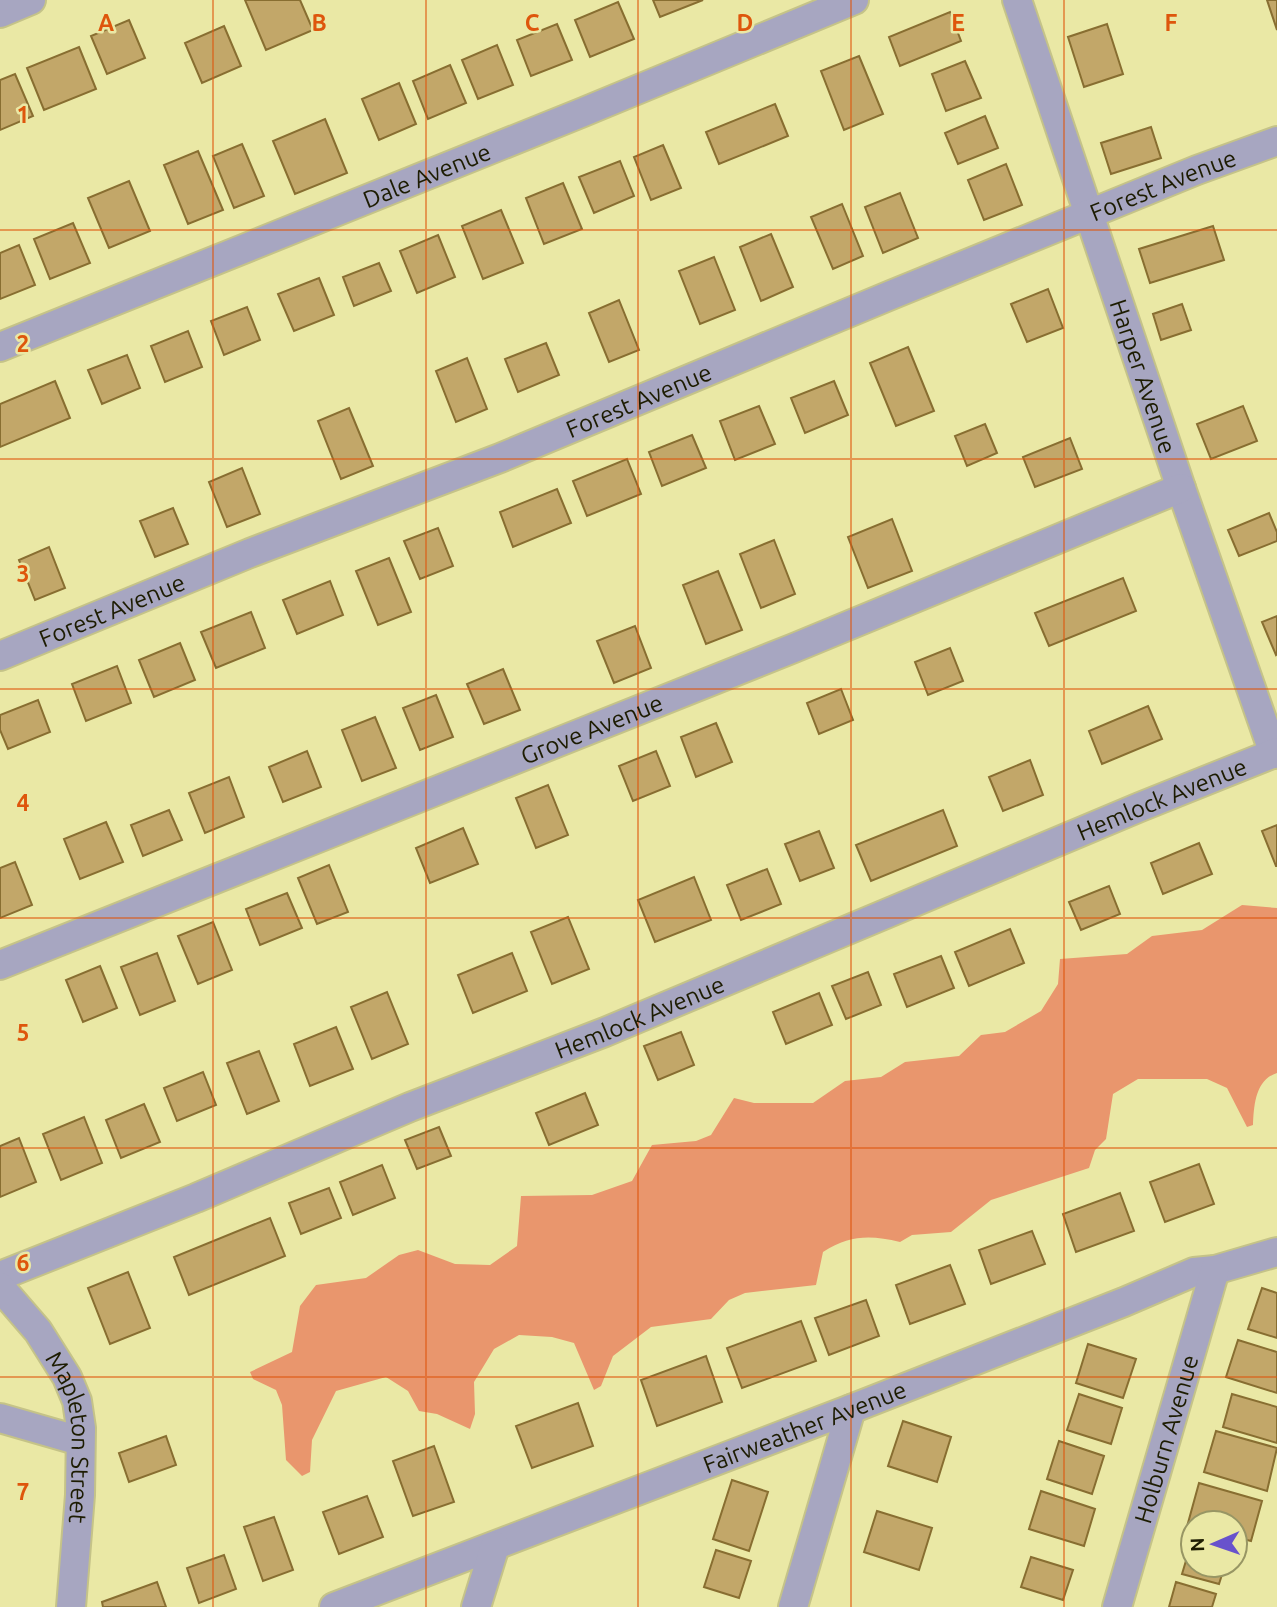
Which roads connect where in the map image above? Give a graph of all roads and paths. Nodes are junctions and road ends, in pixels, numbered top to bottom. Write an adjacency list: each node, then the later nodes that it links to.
1 (31, 0): 4 (street)
2 (854, 0): 7 (street, Dale Avenue)
3 (1017, 0): 6 (street, Harper Avenue)
4 (0, 13)
5 (1277, 141): 6 (street, Forest Avenue)
6 (1088, 214): 8 (street, Harper Avenue); 9 (street, Forest Avenue)
7 (0, 347)
8 (1181, 488): 10 (street, Harper Avenue); 11 (street, Grove Avenue)
9 (0, 656)
10 (1275, 753): 14 (street, Hemlock Avenue)
11 (0, 965)
12 (1277, 1252): 13 (street, Fairweather Avenue)
13 (1215, 1270): 16 (street, Fairweather Avenue); 24 (street, Holburn Avenue)
14 (0, 1276)
15 (0, 1287): 18 (street, Mapleton Street)
16 (850, 1409): 19 (street, Fairweather Avenue); 23 (street)
17 (0, 1418): 18 (street)
18 (79, 1441): 20 (street, Mapleton Street)
19 (495, 1546): 21 (street, Fairweather Avenue); 22 (street)
20 (71, 1607)
21 (334, 1607)
22 (477, 1607)
23 (793, 1607)
24 (1117, 1607)

